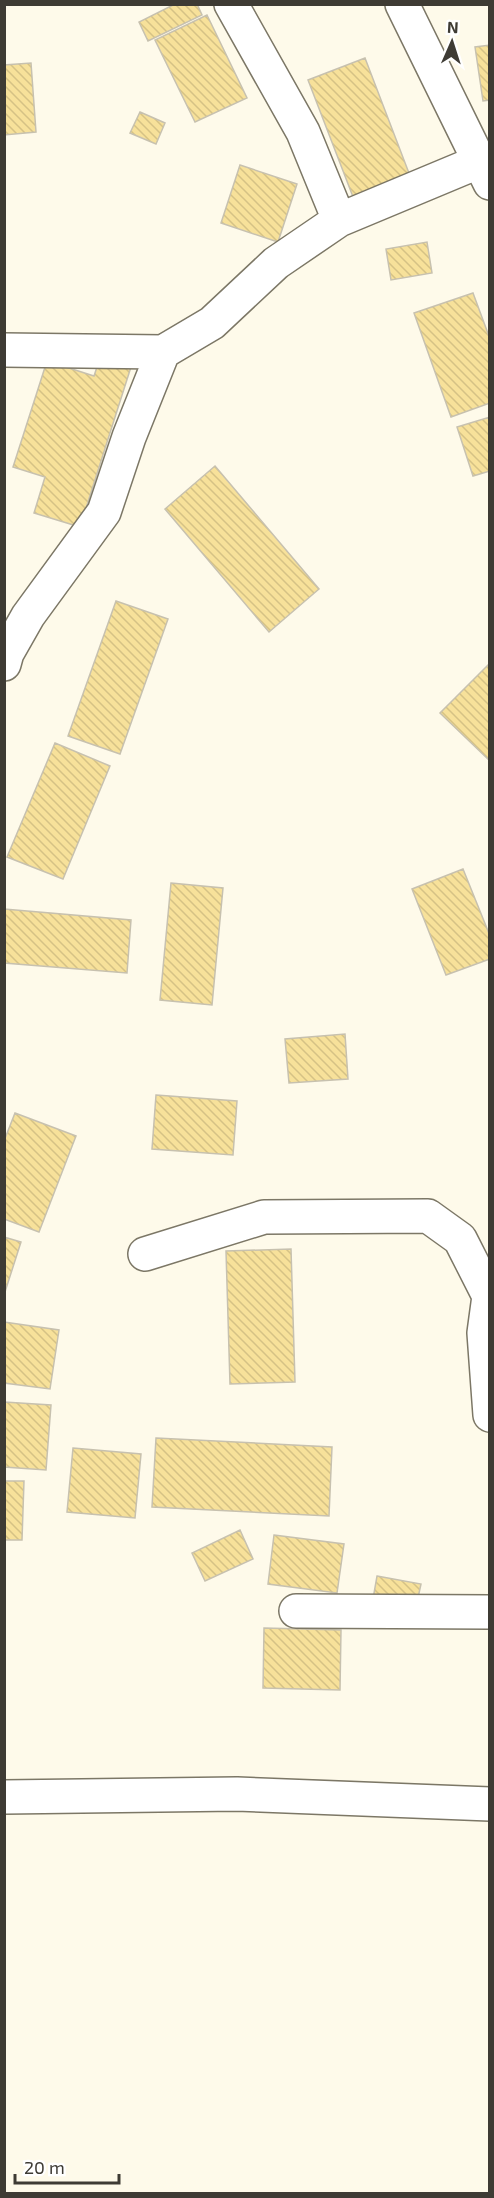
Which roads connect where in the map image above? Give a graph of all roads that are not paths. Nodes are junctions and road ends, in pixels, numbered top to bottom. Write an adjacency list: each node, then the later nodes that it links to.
1 (231, 4): 4 (street)
2 (402, 4): 3 (street)
3 (484, 173): 4 (street)
4 (339, 220): 6 (street)
5 (4, 350): 6 (street)
6 (163, 352): 7 (street)
7 (4, 664)
8 (145, 1254): 9 (street)
9 (489, 1296): 10 (street)
10 (489, 1415)
11 (296, 1611): 12 (street)
12 (489, 1612)
13 (4, 1797): 14 (street)
14 (489, 1804)

